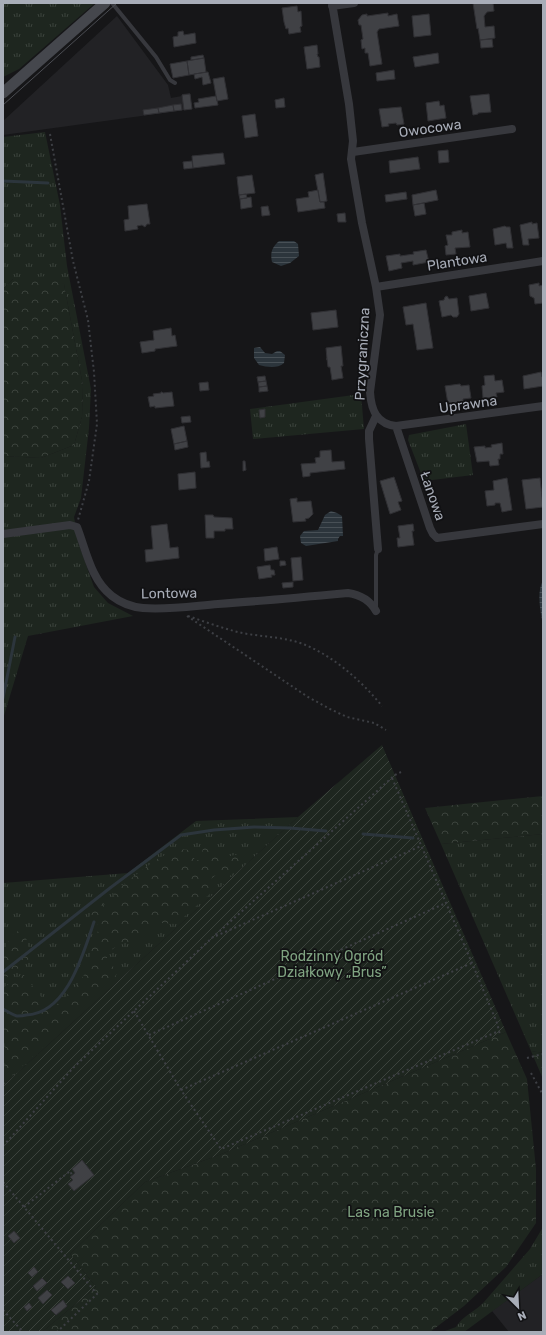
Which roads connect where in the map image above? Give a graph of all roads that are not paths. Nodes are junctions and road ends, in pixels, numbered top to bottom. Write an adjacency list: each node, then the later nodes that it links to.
1 (105, 3): 6 (main road)
2 (112, 3): 5 (lane)
3 (354, 3): 4 (street)
4 (332, 5): 8 (street, Przygraniczna)
5 (175, 83)
6 (3, 93)
7 (512, 129): 8 (street, Owocowa)
8 (352, 152): 10 (street, Przygraniczna)
9 (543, 261): 10 (street, Plantowa)
10 (376, 287): 12 (street, Przygraniczna)
11 (543, 406): 13 (street, Uprawna)
12 (376, 416): 13 (street); 16 (street, Przygraniczna)
13 (396, 426): 14 (street, Łanowa)
14 (543, 524)
15 (3, 534): 17 (street, Lontowa)
16 (378, 549): 17 (lane, Przygraniczna)
17 (376, 611)

